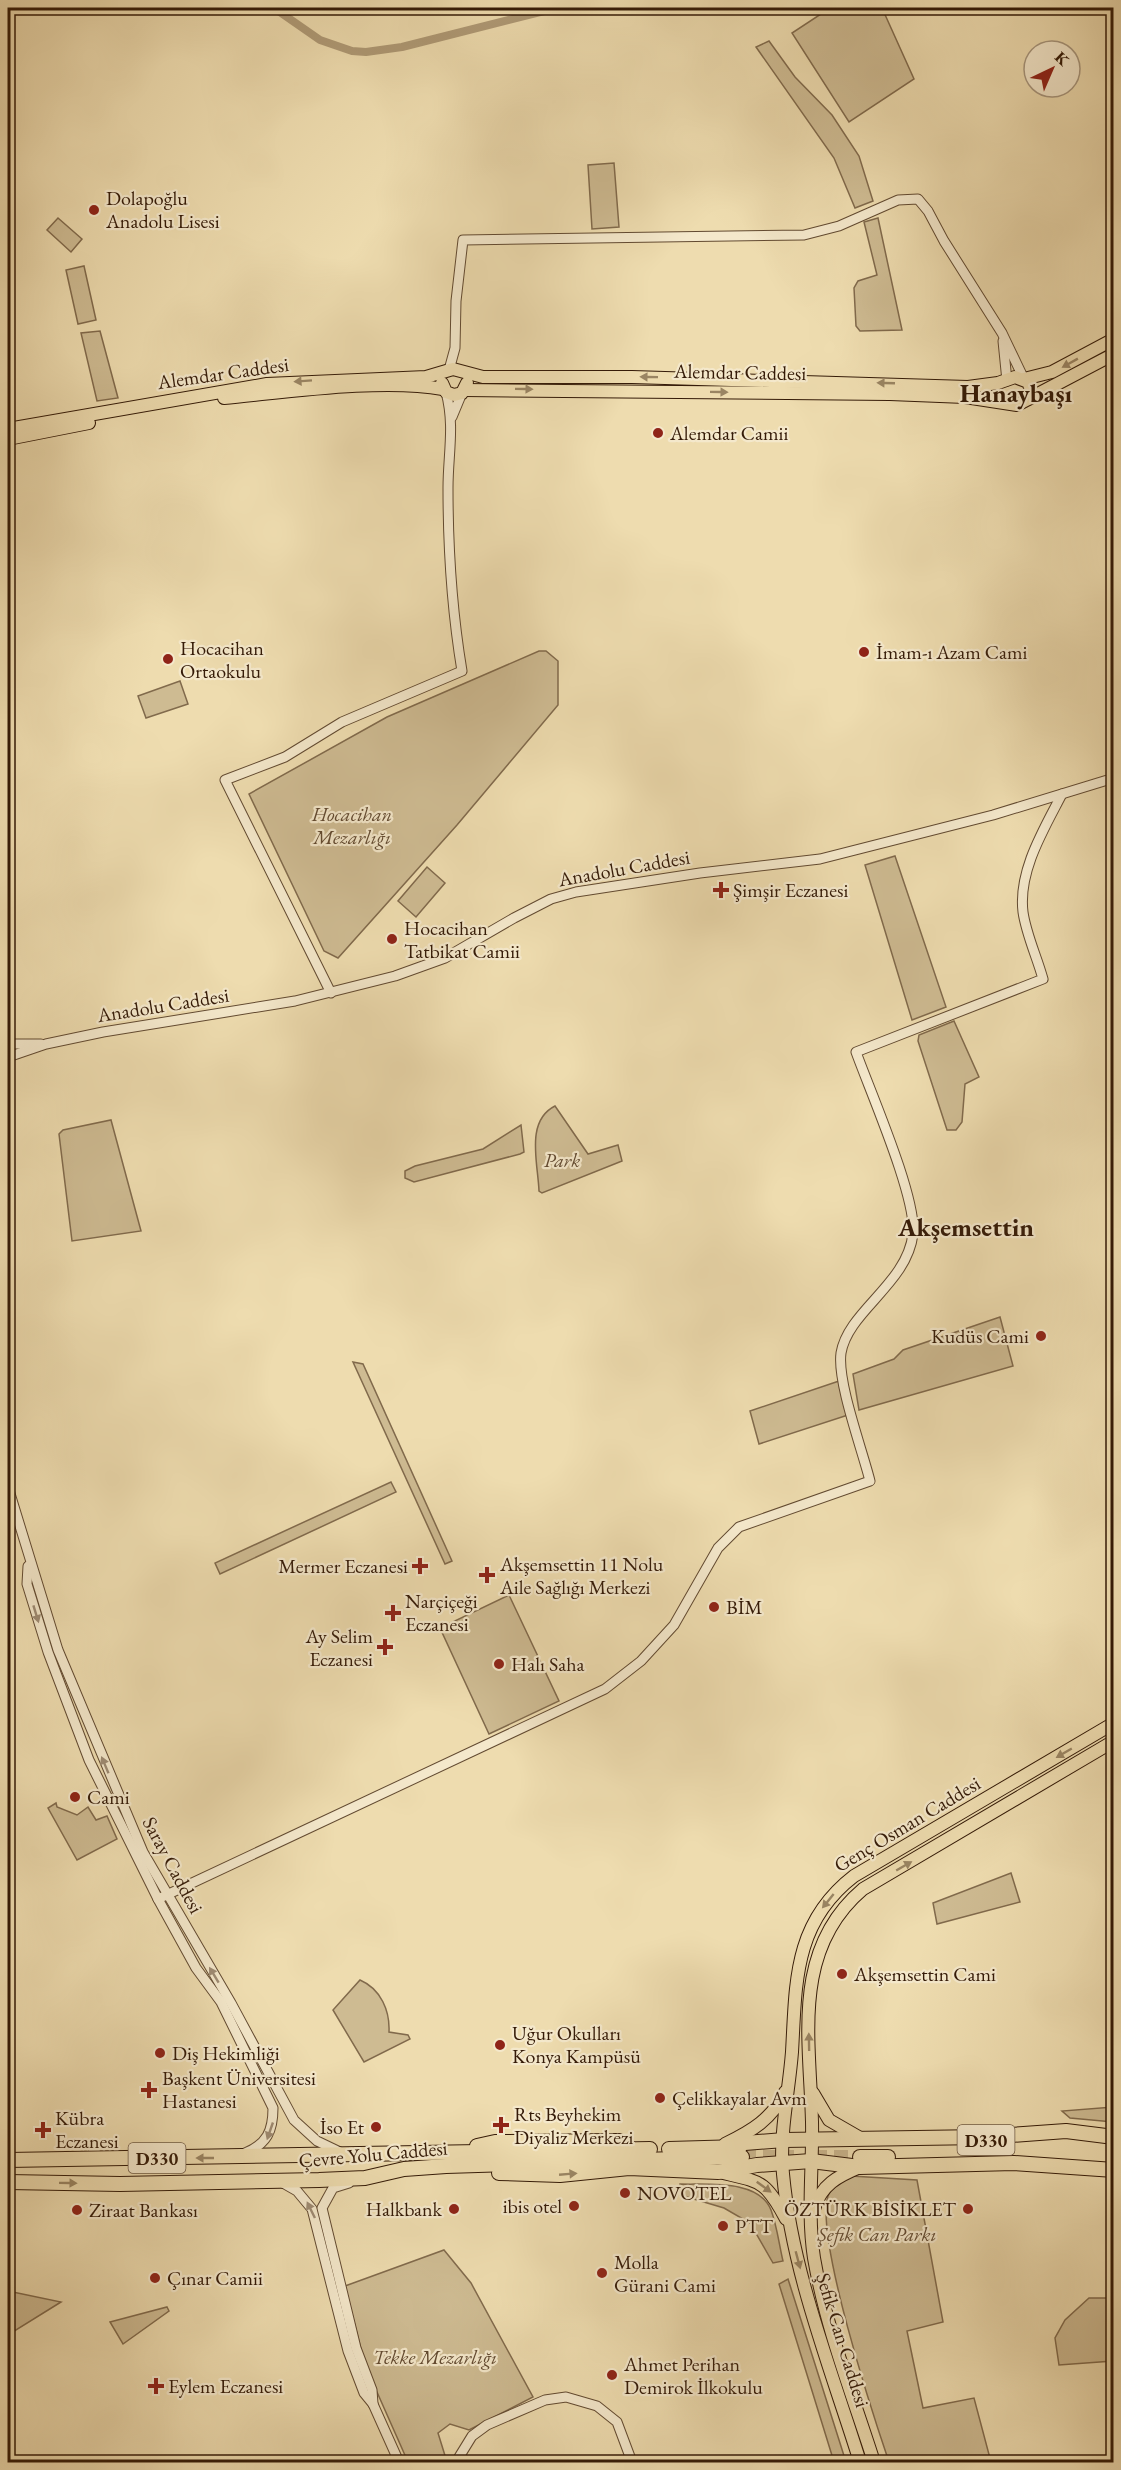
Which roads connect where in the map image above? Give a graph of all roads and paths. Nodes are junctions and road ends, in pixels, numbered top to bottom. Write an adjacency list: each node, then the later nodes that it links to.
1 (1002, 333): 4 (street); 5 (street); 6 (street)
2 (1113, 339): 5 (main road, one-way to 5)
3 (1113, 354): 9 (main road)
4 (455, 372): 6 (main road, Alemdar Caddesi, one-way to 4); 7 (main road); 8 (main road); 12 (main road, Alemdar Caddesi, one-way to 12)
5 (1024, 379): 6 (main road); 9 (main road)
6 (1007, 381): 10 (main road)
7 (445, 391): 8 (main road); 11 (street); 13 (main road, Alemdar Caddesi)
8 (464, 392): 10 (main road, Alemdar Caddesi, one-way to 10); 11 (street)
9 (1028, 399): 10 (main road)
10 (1013, 404)
11 (452, 417): 16 (street)
12 (8, 429)
13 (8, 439)
14 (1113, 778): 15 (street, Anadolu Caddesi)
15 (1062, 794): 16 (street, Anadolu Caddesi); 23 (street)
16 (331, 993): 18 (street, Anadolu Caddesi)
17 (8, 1044): 18 (street, Anadolu Caddesi)
18 (46, 1044): 19 (street, Anadolu Caddesi)
19 (8, 1057)
20 (8, 1487): 23 (street, Saray Caddesi)
21 (1113, 1723): 24 (main road, Genç Osman Caddesi, one-way to 24)
22 (1113, 1741): 25 (main road, Genç Osman Caddesi, one-way to 22)
23 (162, 1897): 34 (street, Saray Caddesi, one-way to 23); 36 (street, Saray Caddesi, one-way to 36)
24 (789, 2082): 27 (main road, Genç Osman Caddesi); 31 (main road)
25 (809, 2083): 26 (main road, Genç Osman Caddesi); 33 (main road)
26 (812, 2121): 30 (main road, Şefik Can Caddesi)
27 (785, 2122): 29 (main road, Şefik Can Caddesi)
28 (1113, 2137): 33 (highway)
29 (784, 2140): 30 (highway); 31 (highway); 39 (main road, Şefik Can Caddesi)
30 (812, 2140): 33 (highway); 38 (main road, Şefik Can Caddesi)
31 (724, 2145): 35 (highway)
32 (1113, 2146): 33 (highway, D330)
33 (861, 2152): 38 (highway); 40 (highway); 42 (highway); 47 (main road)
34 (343, 2153): 35 (highway, Çevre Yolu Caddesi / D330); 36 (highway, Çevre Yolu Caddesi / D330)
35 (440, 2153): 41 (highway, Çevre Yolu Caddesi / D330)
36 (235, 2158): 37 (highway, Çevre Yolu Caddesi / D330, one-way to 37)
37 (8, 2160)
38 (811, 2161): 39 (highway); 47 (main road, Şefik Can Caddesi)
39 (782, 2162): 43 (highway); 48 (main road, Şefik Can Caddesi)
40 (1113, 2163)
41 (404, 2169): 43 (highway, one-way to 43); 44 (highway, Çevre Yolu Caddesi / D330)
42 (1113, 2169)
43 (718, 2172): 48 (main road, one-way to 48)
44 (365, 2178): 45 (highway, Çevre Yolu Caddesi / D330); 49 (street)
45 (265, 2181): 46 (highway, Çevre Yolu Caddesi / D330, one-way to 45); 49 (street, one-way to 45)
46 (8, 2182)
47 (810, 2222): 54 (main road, Şefik Can Caddesi)
48 (790, 2228): 53 (main road, Şefik Can Caddesi, one-way to 53)
49 (373, 2404): 50 (street)
50 (399, 2463)
51 (456, 2463): 52 (street)
52 (632, 2463)
53 (860, 2463)
54 (874, 2463)

